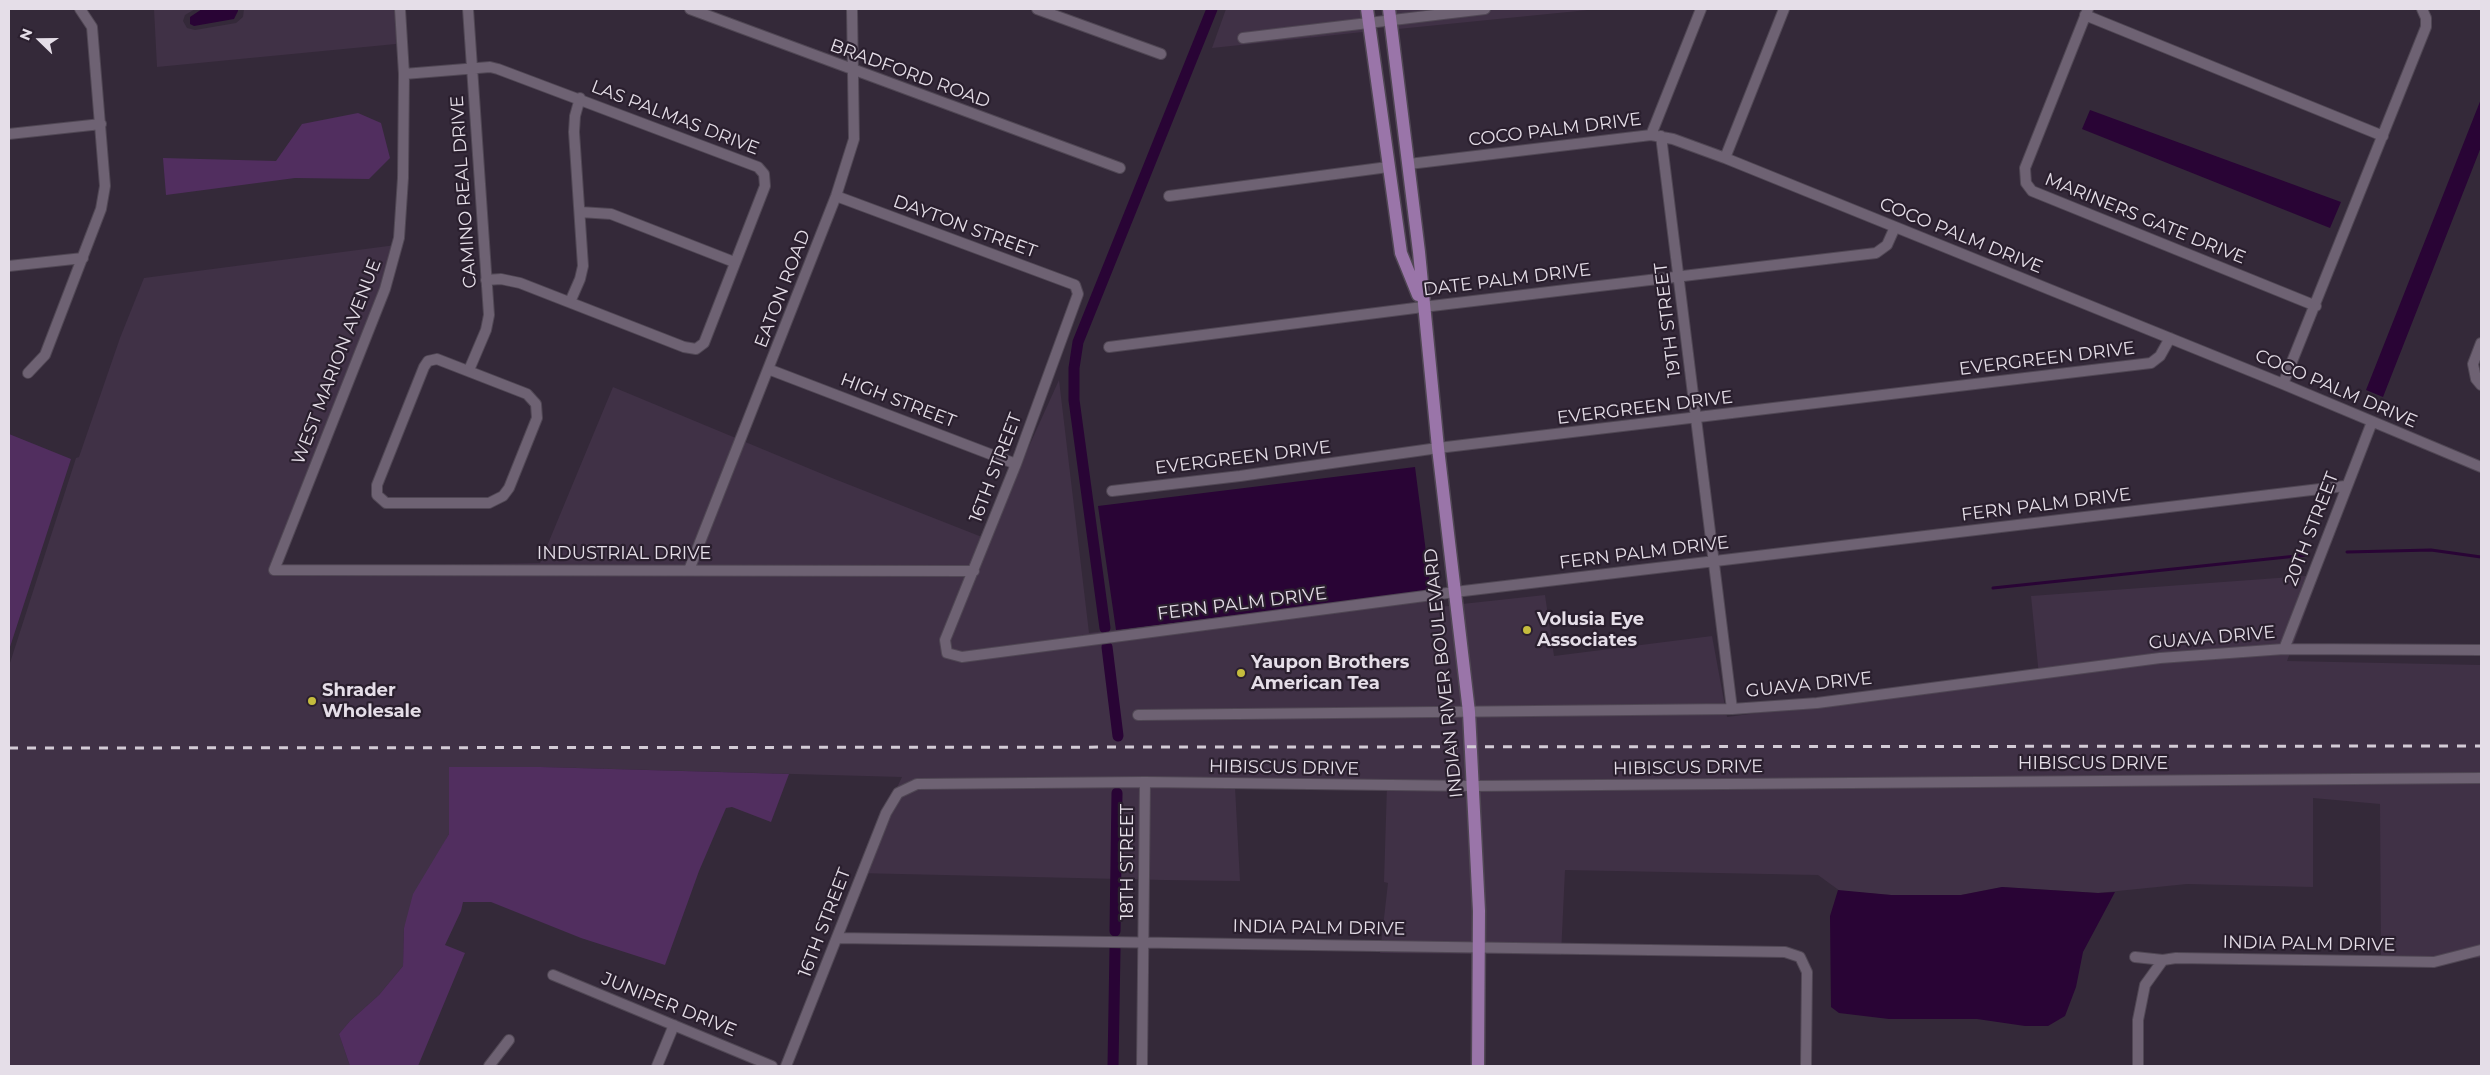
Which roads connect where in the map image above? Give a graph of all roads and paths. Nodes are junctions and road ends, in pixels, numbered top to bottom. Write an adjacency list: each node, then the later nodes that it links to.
1 (80, 9): 21 (street)
2 (400, 9): 19 (street, WEST MARION AVENUE)
3 (468, 9): 17 (street, CAMINO REAL DRIVE)
4 (690, 9): 18 (street, BRADFORD ROAD)
5 (852, 9): 18 (street, EATON ROAD)
6 (1037, 9): 16 (street)
7 (1366, 9): 14 (main road)
8 (1485, 9): 13 (street)
9 (1701, 9): 23 (street, 19TH STREET)
10 (1784, 9): 25 (street)
11 (2422, 9): 24 (street)
12 (2086, 12): 24 (street); 40 (street, MARINERS GATE DRIVE)
13 (1390, 15): 14 (street); 26 (main road)
14 (1368, 23): 15 (street); 27 (main road)
15 (1243, 38)
16 (1161, 54)
17 (472, 69): 19 (street, LAS PALMAS DRIVE); 20 (street, LAS PALMAS DRIVE); 37 (street, CAMINO REAL DRIVE)
18 (855, 71): 28 (street, BRADFORD ROAD); 29 (street, EATON ROAD)
19 (404, 74): 58 (street, WEST MARION AVENUE)
20 (580, 98): 31 (street); 34 (street, LAS PALMAS DRIVE)
21 (101, 124): 22 (street); 33 (street)
22 (9, 134)
23 (1656, 136): 25 (street, COCO PALM DRIVE); 26 (street, COCO PALM DRIVE); 36 (street, 19TH STREET)
24 (2383, 136): 40 (street)
25 (1725, 158): 32 (street, COCO PALM DRIVE)
26 (1409, 164): 41 (main road)
27 (1388, 167): 30 (street); 41 (main road)
28 (1120, 168)
29 (836, 196): 38 (street, DAYTON STREET); 45 (street, EATON ROAD)
30 (1169, 196)
31 (580, 212): 34 (street); 39 (street)
32 (1895, 227): 36 (street, DATE PALM DRIVE); 42 (street, COCO PALM DRIVE)
33 (83, 258): 35 (street); 47 (street)
34 (734, 262): 39 (street, LAS PALMAS DRIVE)
35 (9, 266)
36 (1680, 276): 41 (street, DATE PALM DRIVE); 50 (street, 19TH STREET)
37 (486, 280): 39 (street, LAS PALMAS DRIVE); 46 (street, CAMINO REAL DRIVE)
38 (1078, 294): 53 (street, 16TH STREET)
39 (570, 302)
40 (2316, 306): 48 (street)
41 (1423, 307): 44 (street, DATE PALM DRIVE); 52 (main road, INDIAN RIVER BOULEVARD)
42 (2170, 338): 48 (street, COCO PALM DRIVE); 50 (street, EVERGREEN DRIVE)
43 (2481, 343): 49 (street)
44 (1108, 348)
45 (768, 369): 53 (street, HIGH STREET); 59 (street, EATON ROAD)
46 (469, 370): 46 (street)
47 (28, 373)
48 (2283, 384): 51 (street, COCO PALM DRIVE)
49 (2481, 385)
50 (1697, 419): 52 (street, EVERGREEN DRIVE); 57 (street, 19TH STREET)
51 (2372, 422): 54 (street, COCO PALM DRIVE); 55 (street, 20TH STREET)
52 (1438, 448): 56 (street, EVERGREEN DRIVE); 61 (main road, INDIAN RIVER BOULEVARD)
53 (1016, 464): 60 (street, 16TH STREET)
54 (2481, 467)
55 (2345, 486): 57 (street, FERN PALM DRIVE); 62 (street, 20TH STREET)
56 (1112, 491)
57 (1714, 560): 61 (street, FERN PALM DRIVE); 65 (street, 19TH STREET)
58 (274, 570): 59 (street, INDUSTRIAL DRIVE)
59 (689, 570): 60 (street, INDUSTRIAL DRIVE)
60 (974, 571): 64 (street, 16TH STREET)
61 (1454, 592): 64 (street, FERN PALM DRIVE); 66 (main road, INDIAN RIVER BOULEVARD)
62 (2284, 649): 63 (street, GUAVA DRIVE); 65 (street, GUAVA DRIVE)
63 (2481, 650)
64 (947, 654)
65 (1732, 709): 66 (street, GUAVA DRIVE)
66 (1469, 712): 67 (street, GUAVA DRIVE); 70 (main road, INDIAN RIVER BOULEVARD)
67 (1138, 715)
68 (2481, 778): 70 (street, HIBISCUS DRIVE)
69 (1145, 782): 70 (street, HIBISCUS DRIVE); 71 (street, HIBISCUS DRIVE); 73 (street, 18TH STREET)
70 (1473, 786): 74 (main road, INDIAN RIVER BOULEVARD)
71 (898, 793): 72 (street, 16TH STREET)
72 (836, 938): 73 (street, INDIA PALM DRIVE); 84 (street, 16TH STREET)
73 (1144, 942): 74 (street, INDIA PALM DRIVE); 85 (street, 18TH STREET)
74 (1479, 947): 86 (main road, INDIAN RIVER BOULEVARD); 87 (street, INDIA PALM DRIVE)
75 (2481, 950): 77 (street, INDIA PALM DRIVE)
76 (2135, 957): 77 (street, INDIA PALM DRIVE)
77 (2163, 960): 88 (street)
78 (553, 975): 79 (street, JUNIPER DRIVE)
79 (674, 1025): 82 (street); 83 (street, JUNIPER DRIVE)
80 (509, 1040): 81 (street)
81 (489, 1066)
82 (657, 1066)
83 (772, 1066)
84 (786, 1066)
85 (1142, 1066)
86 (1478, 1066)
87 (1806, 1066)
88 (2138, 1066)

